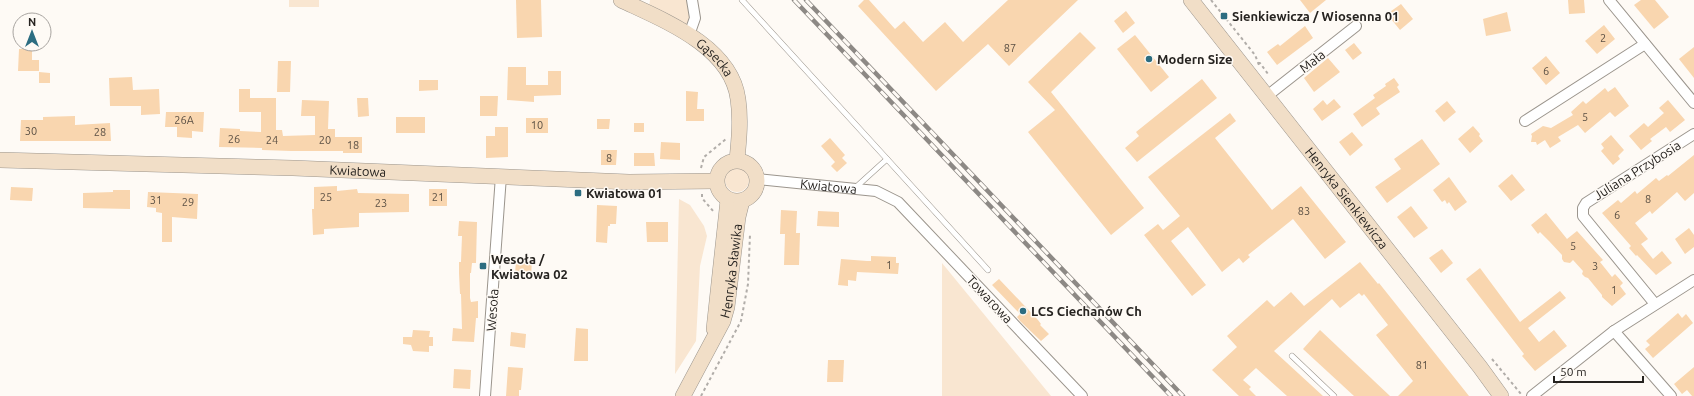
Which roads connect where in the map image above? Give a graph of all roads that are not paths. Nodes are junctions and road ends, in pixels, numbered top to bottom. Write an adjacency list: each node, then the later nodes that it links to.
1 (621, 0): 7 (street, Gąsecka)
2 (692, 0): 7 (street)
3 (742, 0): 13 (lane)
4 (1191, 0): 9 (street, Henryka Sienkiewicza)
5 (1609, 0): 8 (street)
6 (1356, 26): 9 (street, Mała)
7 (689, 34): 15 (street, Gąsecka)
8 (1645, 44): 10 (street); 11 (street)
9 (1267, 96): 31 (street, Henryka Sienkiewicza)
10 (1694, 103)
11 (1525, 121)
12 (1694, 134): 24 (street, Juliana Przybosia)
13 (887, 159): 19 (lane); 22 (lane)
14 (0, 160): 16 (street, Kwiatowa)
15 (738, 160): 17 (street); 18 (street)
16 (501, 176): 18 (street, Kwiatowa); 27 (street, Wesoła)
17 (757, 179): 19 (street, Kwiatowa); 20 (street)
18 (716, 182): 20 (street)
19 (854, 189): 21 (street, Kwiatowa)
20 (735, 200): 28 (street, Henryka Sławika)
21 (898, 202): 29 (street, Towarowa)
22 (988, 270)
23 (1694, 280): 24 (street)
24 (1655, 304): 25 (street)
25 (1614, 331): 32 (street); 33 (street)
26 (1292, 356): 30 (lane)
27 (485, 396)
28 (683, 396)
29 (1082, 396)
30 (1334, 396)
31 (1501, 396)
32 (1532, 396)
33 (1671, 396)

